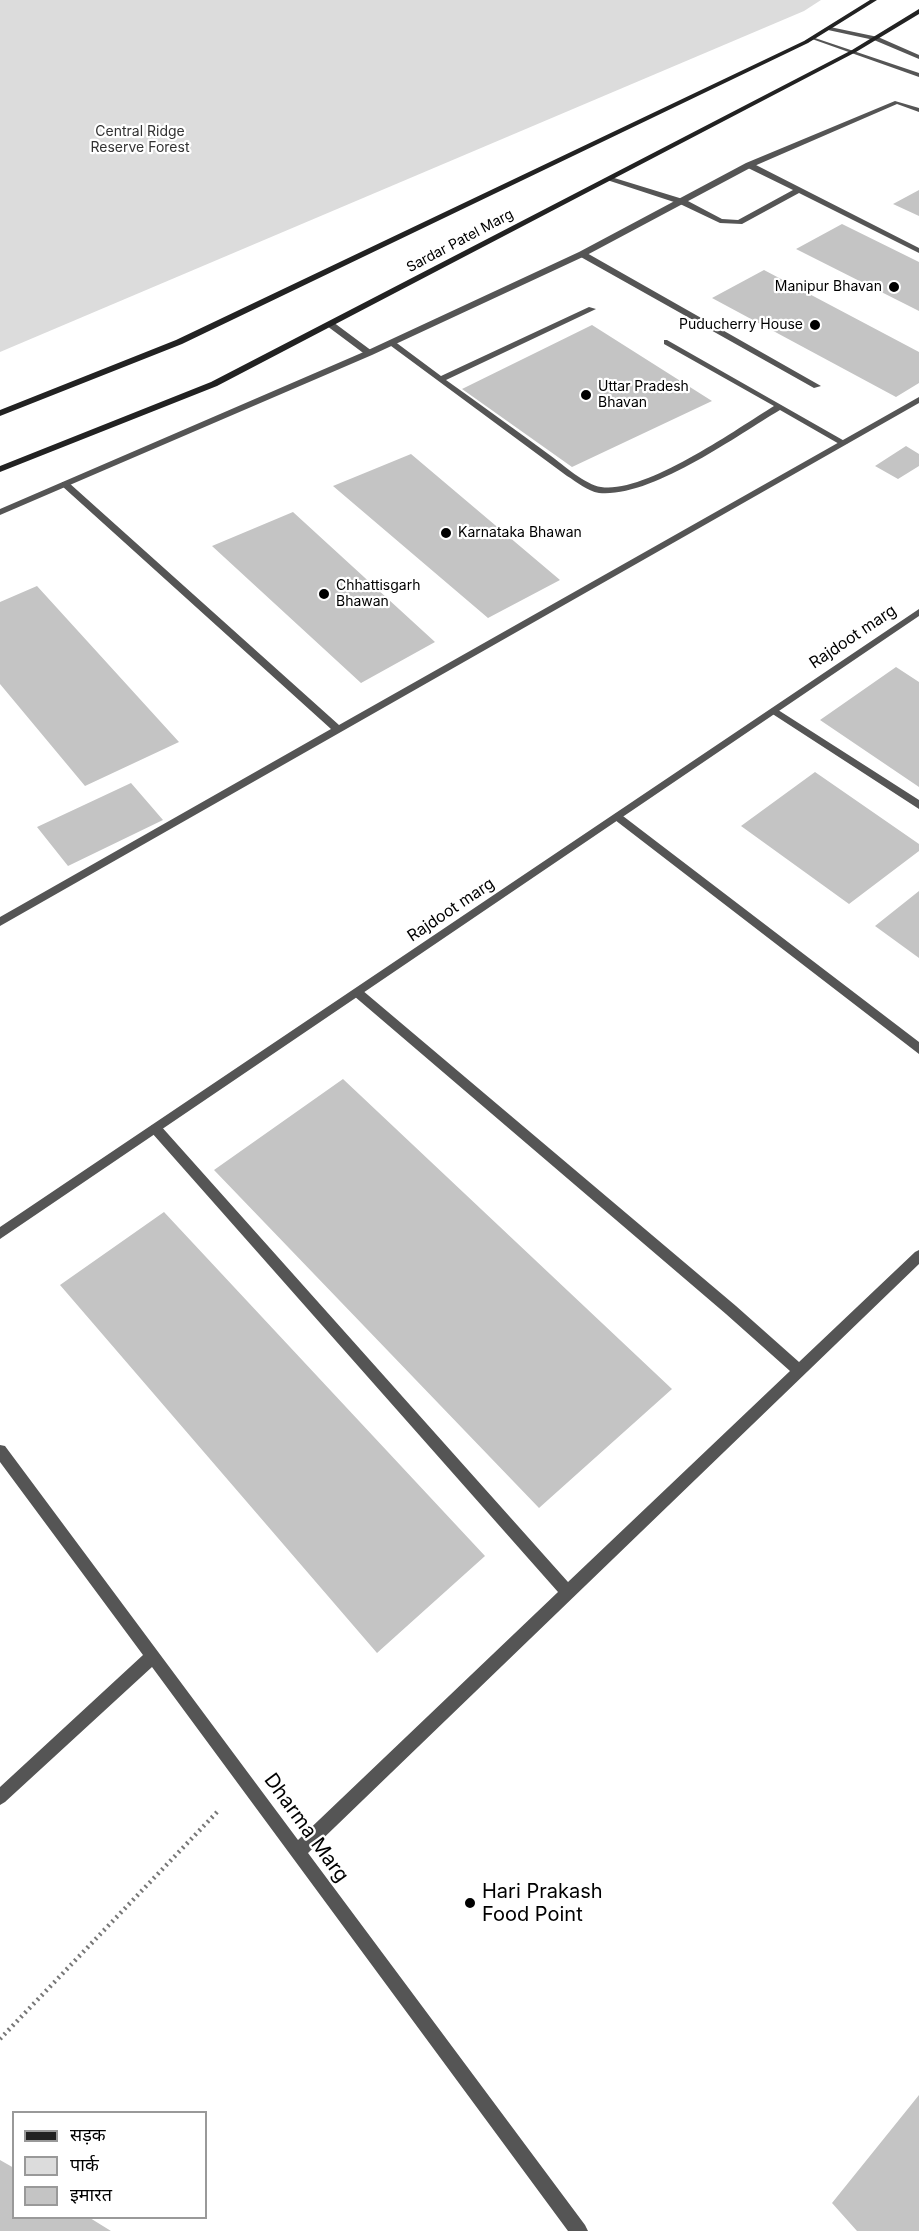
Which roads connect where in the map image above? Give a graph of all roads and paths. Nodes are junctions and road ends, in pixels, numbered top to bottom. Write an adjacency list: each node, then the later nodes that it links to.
1 (874, 0): 3 (main road, Sardar Patel Marg)
2 (919, 11): 5 (main road, Sardar Patel Marg)
3 (830, 29): 4 (main road, Sardar Patel Marg); 5 (street)
4 (814, 38): 6 (street); 25 (main road, Sardar Patel Marg)
5 (876, 38): 6 (main road, Sardar Patel Marg); 7 (street)
6 (854, 51): 8 (street); 11 (main road, Sardar Patel Marg)
7 (919, 57)
8 (919, 75)
9 (919, 110): 10 (street)
10 (749, 165): 12 (street); 13 (street)
11 (608, 179): 13 (street); 17 (main road, Sardar Patel Marg)
12 (799, 190): 13 (street); 14 (street)
13 (682, 202): 15 (street)
14 (919, 251)
15 (582, 254): 19 (street); 22 (street)
16 (592, 309): 21 (street)
17 (330, 324): 20 (street); 27 (main road, Sardar Patel Marg)
18 (667, 342): 24 (street)
19 (391, 343): 20 (street); 21 (street)
20 (369, 353): 28 (street)
21 (441, 379): 24 (street)
22 (817, 386)
23 (919, 400): 26 (street)
24 (780, 406): 26 (street)
25 (0, 413)
26 (844, 442): 32 (street)
27 (0, 469)
28 (65, 484): 29 (street); 32 (street)
29 (0, 512)
30 (919, 612): 31 (street, Rajdoot marg)
31 (775, 711): 33 (street); 34 (street, Rajdoot marg)
32 (338, 730): 35 (street)
33 (919, 805)
34 (619, 817): 36 (street, Rajdoot marg); 37 (street)
35 (0, 922)
36 (358, 993): 38 (street, Rajdoot marg); 41 (street)
37 (919, 1049)
38 (156, 1129): 39 (street, Rajdoot marg); 43 (street)
39 (0, 1234)
40 (919, 1256): 41 (street)
41 (799, 1371): 43 (street)
42 (0, 1451): 44 (street, Dharma Marg)
43 (568, 1593): 47 (street)
44 (153, 1656): 45 (street, Dharma Marg); 46 (street)
45 (246, 1782): 47 (street, Dharma Marg); 48 (path)
46 (0, 1797)
47 (297, 1852): 49 (street, Dharma Marg)
48 (0, 2039)
49 (579, 2231)

